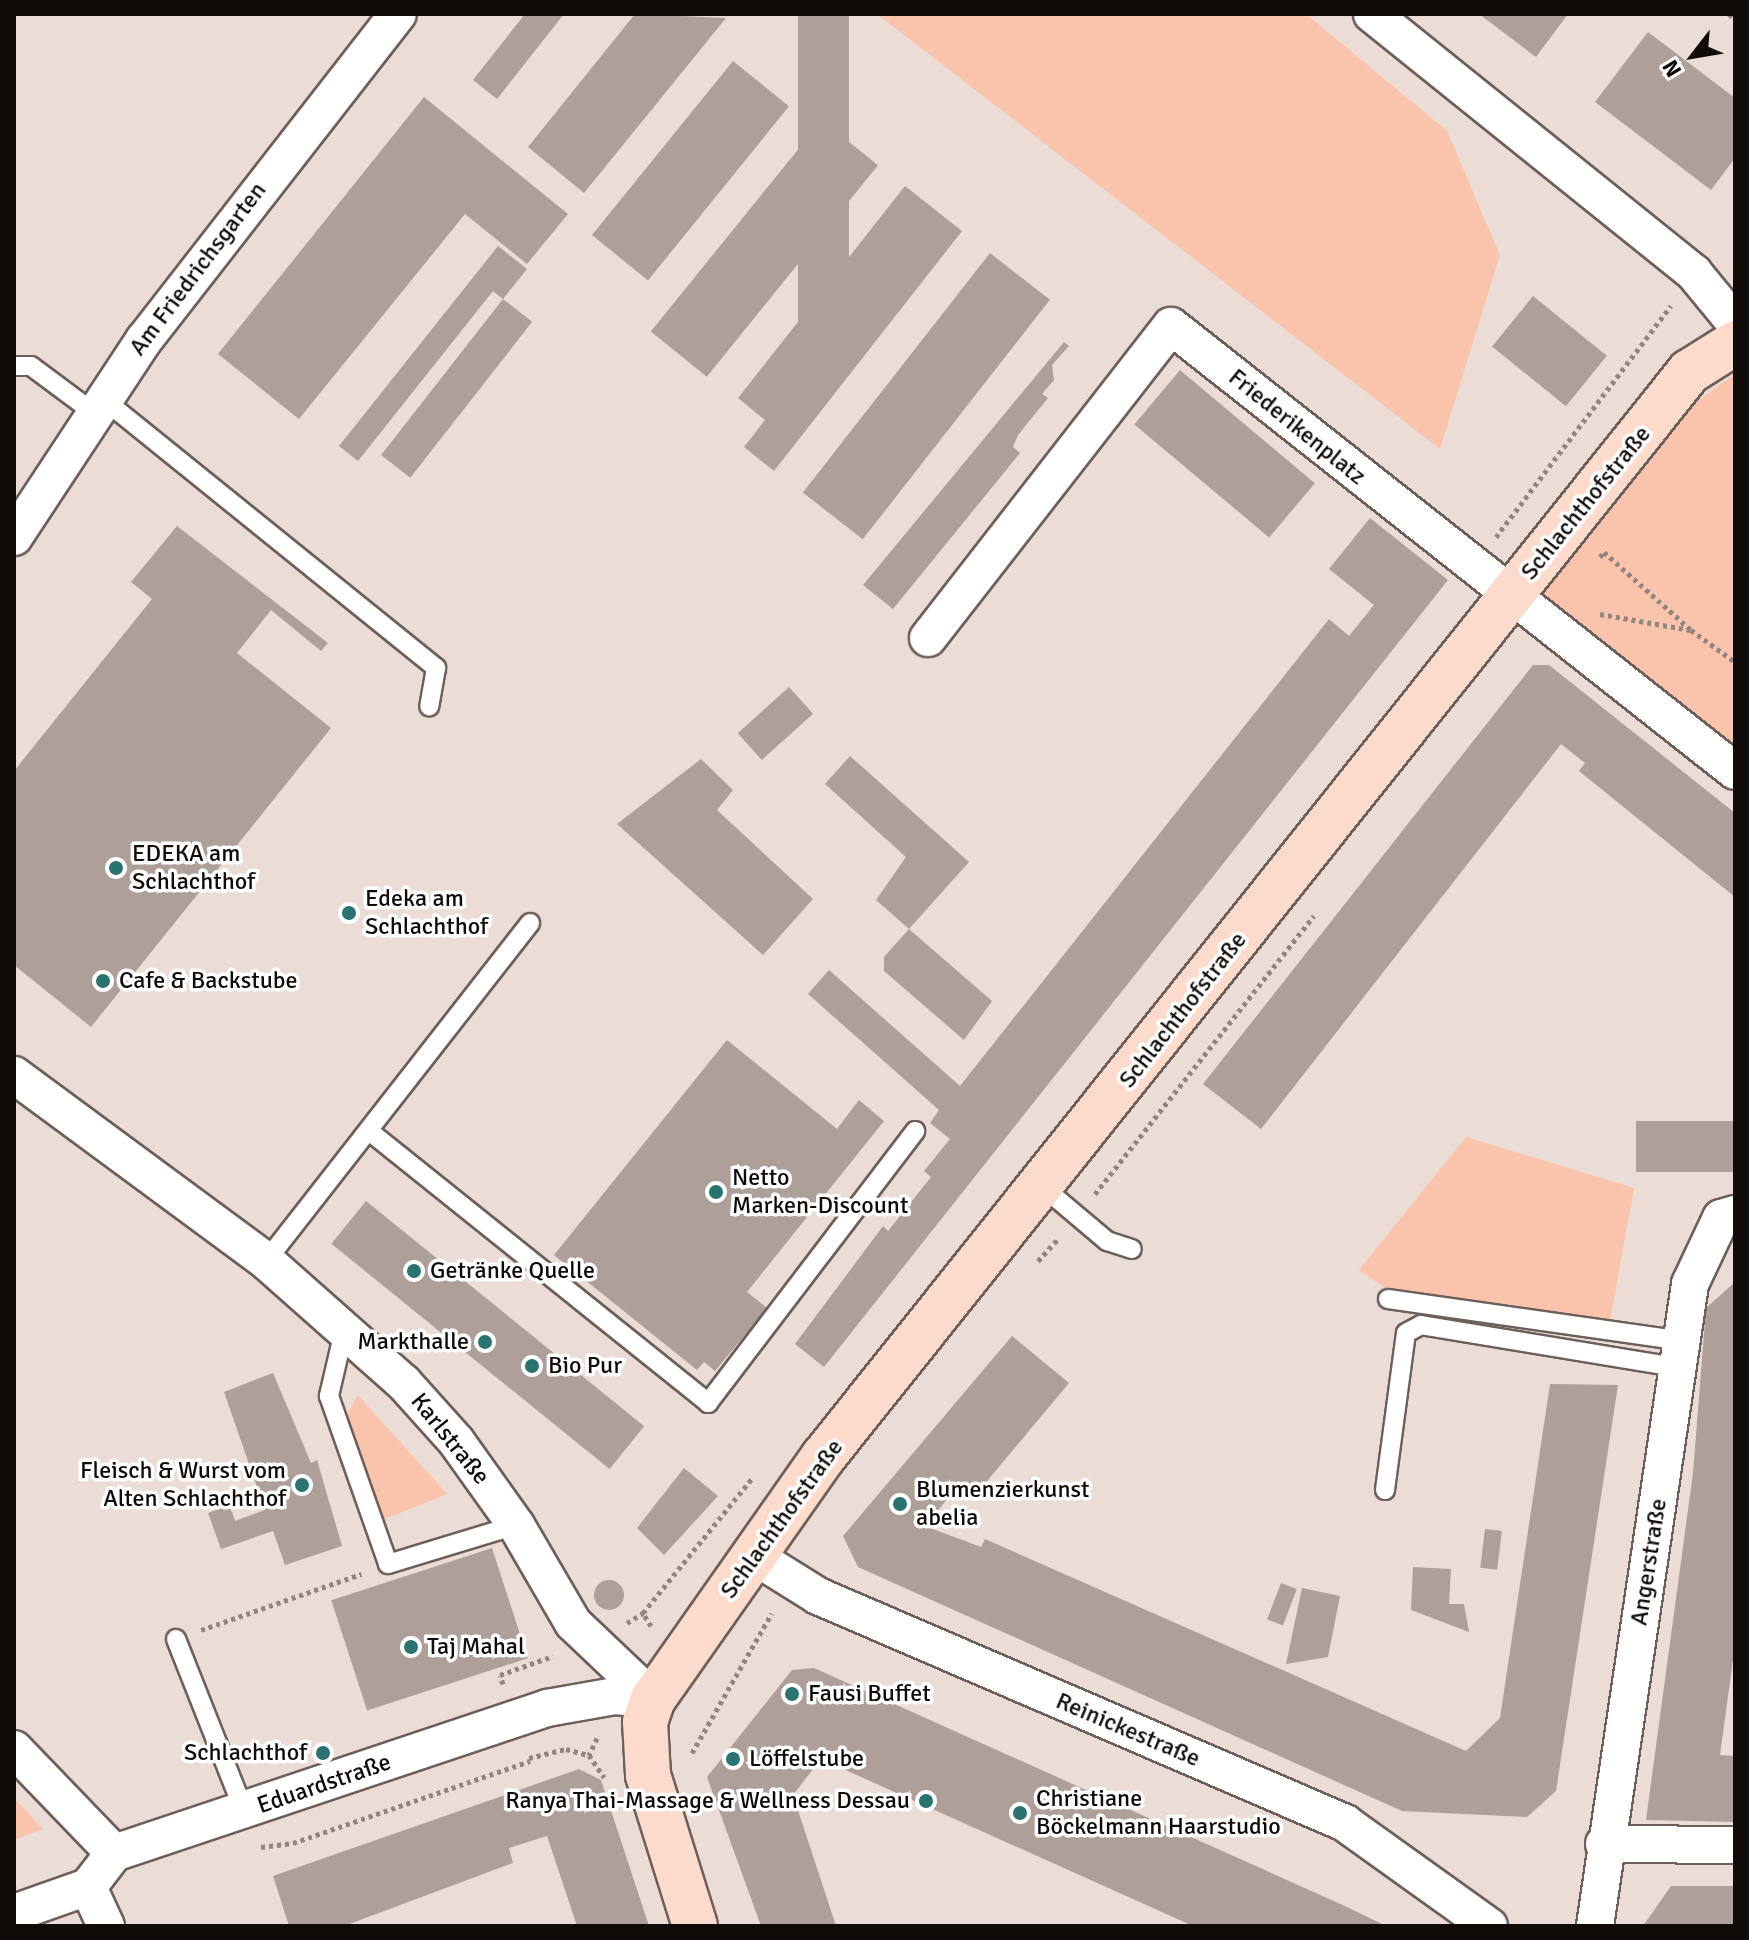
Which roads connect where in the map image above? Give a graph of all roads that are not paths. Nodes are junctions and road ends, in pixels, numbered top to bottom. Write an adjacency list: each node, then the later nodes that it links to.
1 (398, 14): 6 (street, Am Friedrichsgarten)
2 (1372, 14): 3 (street)
3 (1735, 323)
4 (1735, 343): 8 (main road, Schlachthofstraße)
5 (14, 366): 6 (lane)
6 (98, 406): 7 (street, Am Friedrichsgarten); 10 (lane)
7 (14, 537)
8 (1525, 610): 9 (street, Friederikenplatz); 11 (street, Friederikenplatz); 16 (main road, Schlachthofstraße)
9 (928, 638)
10 (429, 706)
11 (1735, 771)
12 (530, 923): 14 (lane)
13 (14, 1075): 19 (street, Karlstraße)
14 (369, 1131): 15 (lane); 19 (lane)
15 (915, 1131)
16 (1043, 1187): 18 (lane); 25 (main road, Schlachthofstraße)
17 (1735, 1214): 22 (street, Angerstraße)
18 (1132, 1249)
19 (266, 1261): 21 (street, Karlstraße)
20 (1388, 1299): 22 (lane)
21 (345, 1327): 24 (street, Karlstraße); 24 (lane)
22 (1682, 1354): 23 (lane); 30 (street, Angerstraße)
23 (1385, 1490)
24 (516, 1525): 27 (street, Karlstraße)
25 (754, 1556): 27 (main road, Schlachthofstraße); 37 (street, Reinickestraße)
26 (176, 1639): 29 (lane)
27 (653, 1699): 29 (street, Eduardstraße); 36 (main road)
28 (14, 1749): 32 (street)
29 (244, 1811): 32 (street, Eduardstraße)
30 (1604, 1844): 31 (street); 38 (street, Angerstraße)
31 (1735, 1845)
32 (114, 1853): 33 (street)
33 (88, 1887): 34 (street); 35 (street)
34 (14, 1913)
35 (106, 1926)
36 (695, 1926)
37 (1489, 1926)
38 (1595, 1926)

